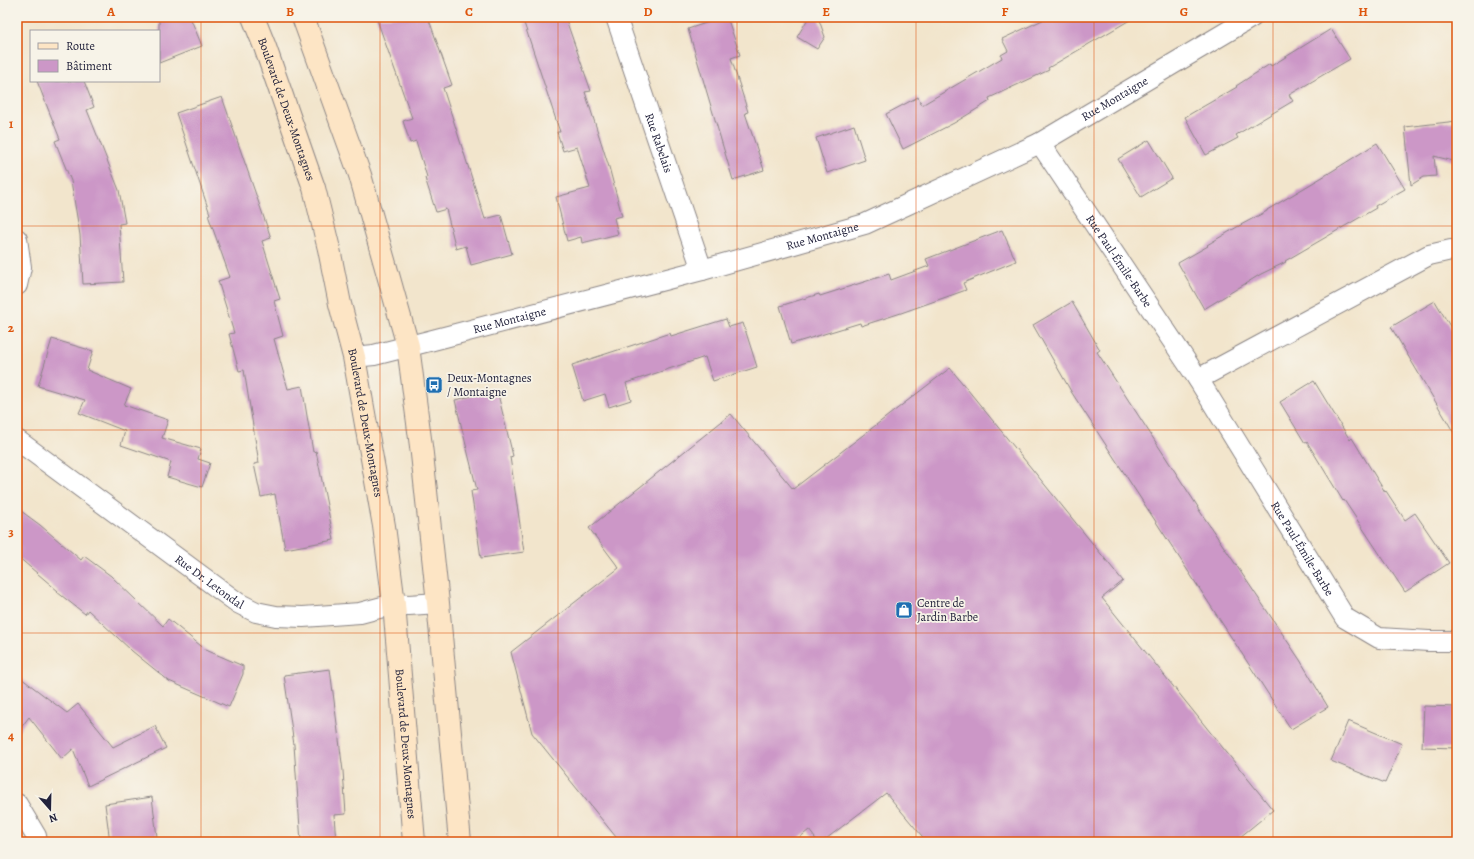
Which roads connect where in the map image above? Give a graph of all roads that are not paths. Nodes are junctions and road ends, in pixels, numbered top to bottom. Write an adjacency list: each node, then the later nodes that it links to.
1 (253, 17): 11 (street, Boulevard de Deux-Montagnes)
2 (303, 17): 10 (street)
3 (616, 17): 8 (street, Rue Rabelais)
4 (1252, 17): 5 (street, Rue Montaigne)
5 (1040, 143): 8 (street, Rue Montaigne); 12 (street, Rue Paul-Émile-Barbe)
6 (17, 239): 9 (street)
7 (1457, 252): 12 (street)
8 (702, 270): 10 (street, Rue Montaigne)
9 (17, 285)
10 (408, 346): 11 (street, Rue Montaigne); 14 (street)
11 (354, 357): 15 (street, Boulevard de Deux-Montagnes)
12 (1198, 379): 16 (street, Rue Paul-Émile-Barbe)
13 (17, 440): 15 (street, Rue Dr. Letondal)
14 (438, 603): 15 (street, Rue Dr. Letondal); 20 (street)
15 (394, 604): 19 (street, Boulevard de Deux-Montagnes)
16 (1457, 640)
17 (17, 804): 18 (street)
18 (37, 842)
19 (414, 842)
20 (460, 842)

